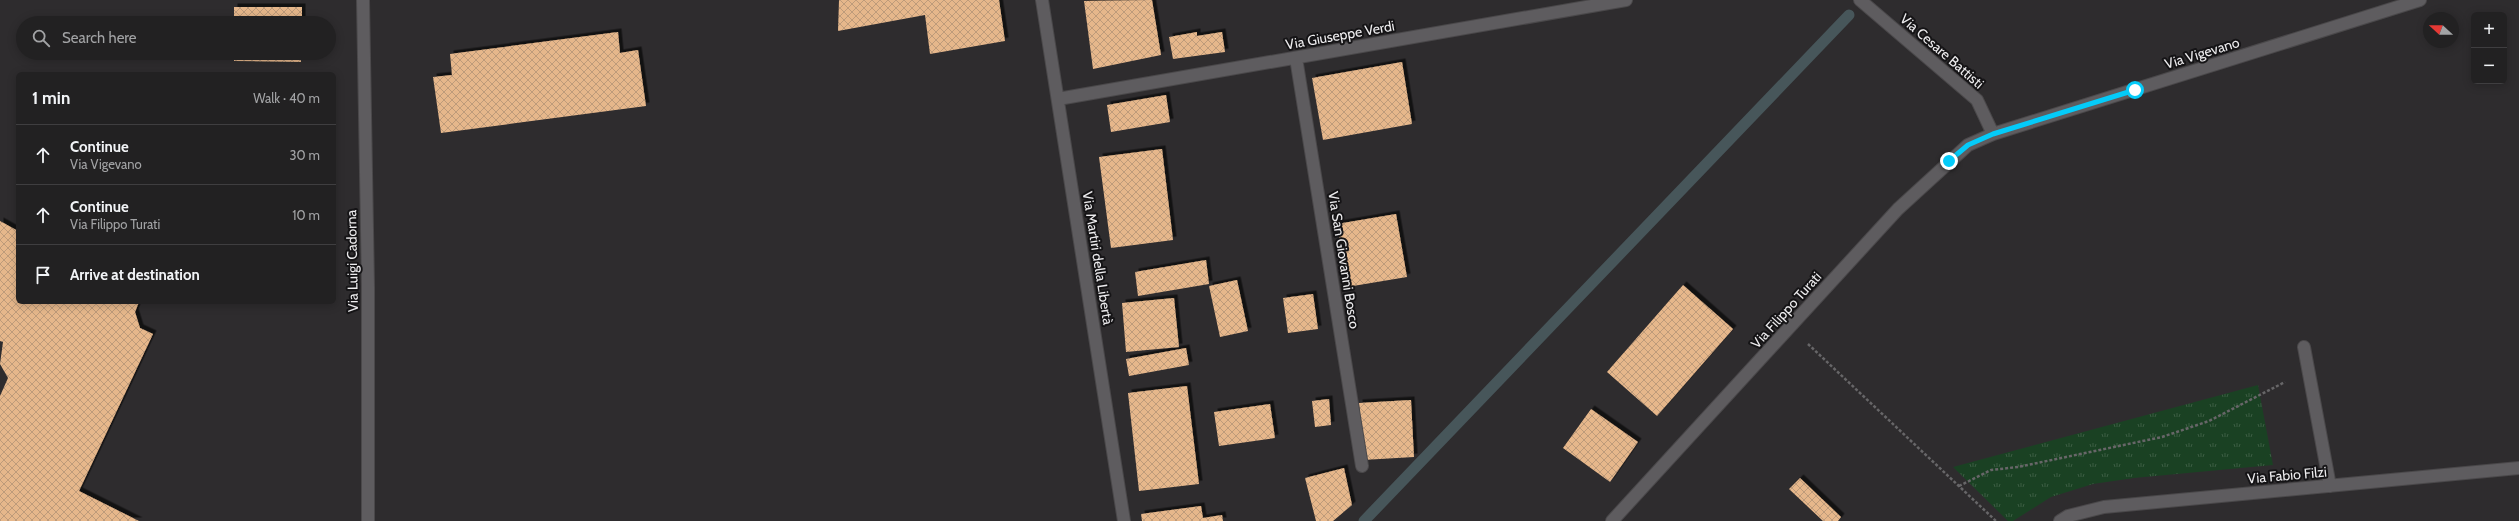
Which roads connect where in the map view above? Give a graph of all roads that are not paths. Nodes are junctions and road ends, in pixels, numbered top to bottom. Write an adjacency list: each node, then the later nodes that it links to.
1 (363, 0): 13 (street, Via Luigi Cadorna)
2 (1042, 0): 7 (street, Via Martiri della Libertà)
3 (1626, 0): 6 (street, Via Giuseppe Verdi)
4 (1860, 0): 8 (street, Via Cesare Battisti)
5 (2420, 0): 8 (street, Via Vigevano)
6 (1296, 58): 7 (street, Via Giuseppe Verdi); 10 (street, Via San Giovanni Bosco)
7 (1058, 99): 14 (street, Via Martiri della Libertà)
8 (1993, 134): 15 (street, Via Filippo Turati)
9 (2304, 348): 12 (street)
10 (1362, 466)
11 (2519, 468): 12 (street, Via Fabio Filzi)
12 (2330, 486): 16 (street, Via Fabio Filzi)
13 (368, 521)
14 (1124, 521)
15 (1612, 521)
16 (2060, 521)

